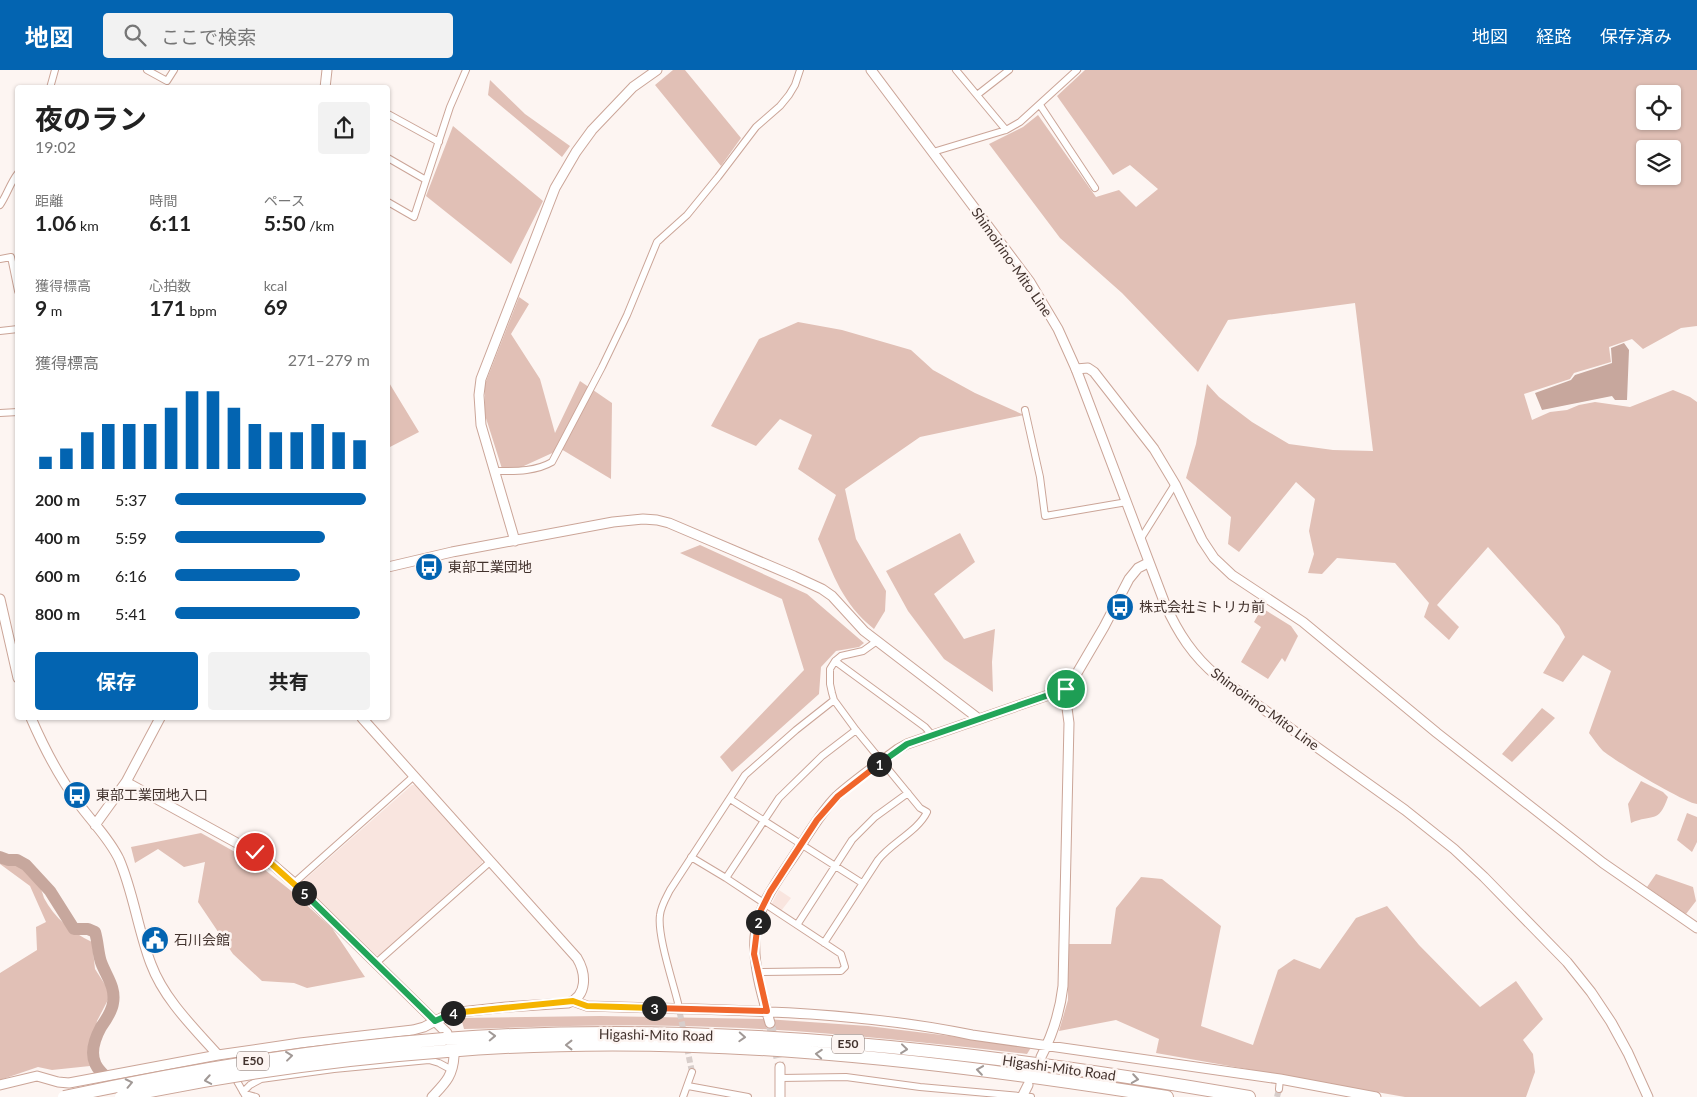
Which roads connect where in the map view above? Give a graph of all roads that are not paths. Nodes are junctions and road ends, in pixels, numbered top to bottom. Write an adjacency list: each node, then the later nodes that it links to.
1 (55, 70): 12 (street)
2 (147, 70): 3 (street)
3 (174, 70)
4 (327, 70): 13 (street)
5 (466, 70): 18 (street)
6 (657, 70): 34 (street)
7 (800, 70): 34 (street)
8 (871, 70): 19 (street, Shimoirino-Mito Line)
9 (956, 70): 14 (street)
10 (1009, 70): 14 (street)
11 (1077, 70): 15 (street)
12 (51, 85)
13 (325, 85)
14 (977, 96): 17 (street)
15 (1040, 105): 17 (street); 23 (street)
16 (390, 115): 18 (street)
17 (1006, 130): 19 (street)
18 (439, 142): 22 (street)
19 (933, 152): 30 (street, Shimoirino-Mito Line)
20 (390, 159): 22 (street)
21 (15, 177): 25 (street)
22 (426, 180): 24 (street)
23 (1095, 188)
24 (390, 203)
25 (0, 204)
26 (0, 259): 27 (street)
27 (15, 274)
28 (15, 330): 29 (street)
29 (0, 331)
30 (1076, 369): 35 (street); 36 (street, Shimoirino-Mito Line)
31 (1025, 410): 36 (street)
32 (15, 412): 33 (street)
33 (0, 413)
34 (494, 471): 38 (street)
35 (1175, 484): 37 (street); 69 (street)
36 (1127, 502): 37 (street, Shimoirino-Mito Line)
37 (1140, 540): 39 (street, Shimoirino-Mito Line)
38 (515, 541): 40 (street); 42 (street)
39 (1148, 563): 45 (street); 101 (street, Shimoirino-Mito Line)
40 (390, 567)
41 (0, 599): 44 (street)
42 (877, 641): 43 (street); 47 (street)
43 (835, 661): 46 (street); 52 (street)
44 (15, 665)
45 (1062, 691): 47 (street); 78 (street)
46 (834, 700): 51 (street); 57 (street)
47 (979, 719): 52 (street)
48 (32, 720): 59 (street)
49 (159, 720): 55 (street)
50 (364, 720): 54 (street)
51 (856, 730): 53 (street); 58 (street)
52 (932, 736): 53 (street)
53 (883, 761): 56 (street); 60 (street)
54 (414, 776): 62 (street); 65 (street)
55 (126, 782): 59 (street); 65 (street)
56 (908, 793): 63 (street); 66 (street)
57 (730, 799): 58 (street); 61 (street)
58 (764, 820): 60 (street); 64 (street)
59 (95, 825): 80 (street)
60 (801, 845): 63 (street); 67 (street)
61 (692, 857): 64 (street); 74 (street)
62 (491, 861): 71 (street); 73 (street)
63 (834, 866): 66 (street); 68 (street)
64 (726, 878): 67 (street)
65 (294, 883): 71 (street)
66 (862, 883): 70 (street)
67 (764, 904): 68 (street); 72 (street)
68 (797, 925): 70 (street)
69 (1697, 928)
70 (824, 943): 72 (street)
71 (376, 963): 76 (street)
72 (757, 972): 75 (street)
73 (573, 1001): 75 (street); 76 (street)
74 (678, 1003)
75 (767, 1011): 77 (street); 78 (street)
76 (435, 1021): 79 (street); 80 (street)
77 (770, 1023)
78 (1048, 1044): 81 (street); 100 (street)
79 (448, 1045): 83 (street); 90 (highway, Higashi-Mito Road / E50, one-way to 79, bridge); 91 (highway, Higashi-Mito Road / E50, one-way to 91, bridge); 98 (highway, Higashi-Mito Road / E50, one-way to 79); 99 (highway, Higashi-Mito Road / E50, one-way to 99)
80 (218, 1055): 86 (street); 89 (street)
81 (1041, 1057)
82 (780, 1067): 85 (street)
83 (452, 1070): 89 (street); 93 (street)
84 (692, 1072): 88 (street)
85 (781, 1078): 96 (street); 97 (street)
86 (0, 1085)
87 (1028, 1085): 97 (street)
88 (688, 1086): 94 (street); 95 (street)
89 (245, 1094): 92 (street)
90 (64, 1097)
91 (121, 1097)
92 (256, 1097)
93 (432, 1097)
94 (683, 1097)
95 (748, 1097)
96 (780, 1097)
97 (1025, 1097)
98 (1167, 1097)
99 (1249, 1097)
100 (1376, 1097)
101 (1648, 1097)

